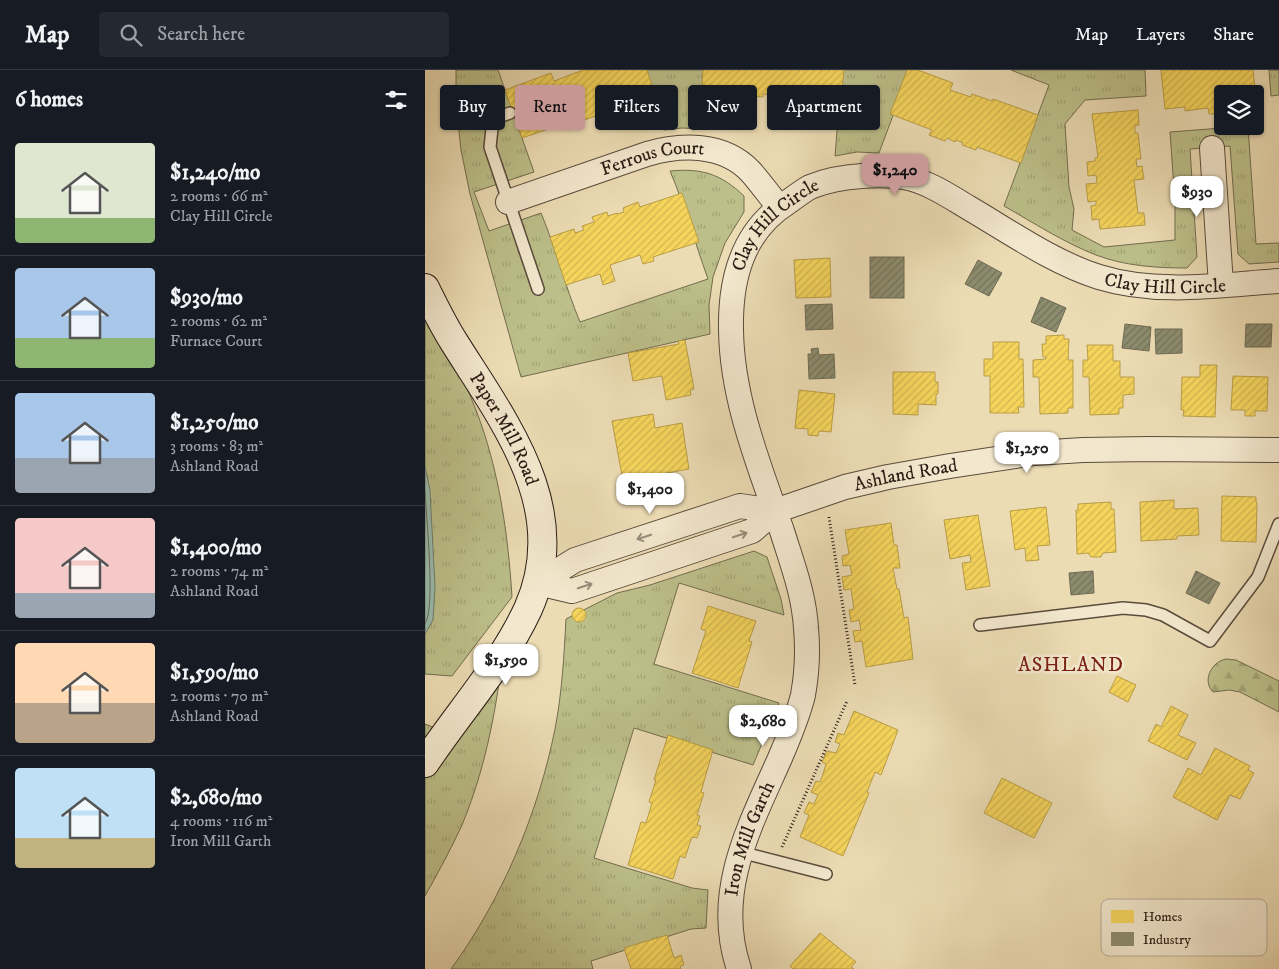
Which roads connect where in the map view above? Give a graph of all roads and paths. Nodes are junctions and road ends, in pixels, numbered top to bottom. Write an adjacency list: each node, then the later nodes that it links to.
1 (510, 113): 3 (lane)
2 (1212, 148): 6 (street)
3 (508, 202): 4 (street, Ferrous Court); 8 (lane)
4 (779, 207): 6 (street, Clay Hill Circle); 10 (street, Clay Hill Circle)
5 (1279, 281): 6 (street, Clay Hill Circle)
6 (1221, 285)
7 (425, 288): 13 (main road, Paper Mill Road)
8 (538, 289)
9 (1279, 450): 10 (street, Ashland Road)
10 (775, 511): 13 (street, Ashland Road); 18 (street, Iron Mill Garth)
11 (828, 511): 15 (path)
12 (1279, 524): 14 (lane)
13 (538, 582): 17 (main road)
14 (980, 625)
15 (855, 685)
16 (847, 701): 19 (path)
17 (425, 763)
18 (740, 852): 19 (lane); 21 (street, Iron Mill Garth)
19 (776, 861): 20 (lane)
20 (826, 874)
21 (739, 969)

